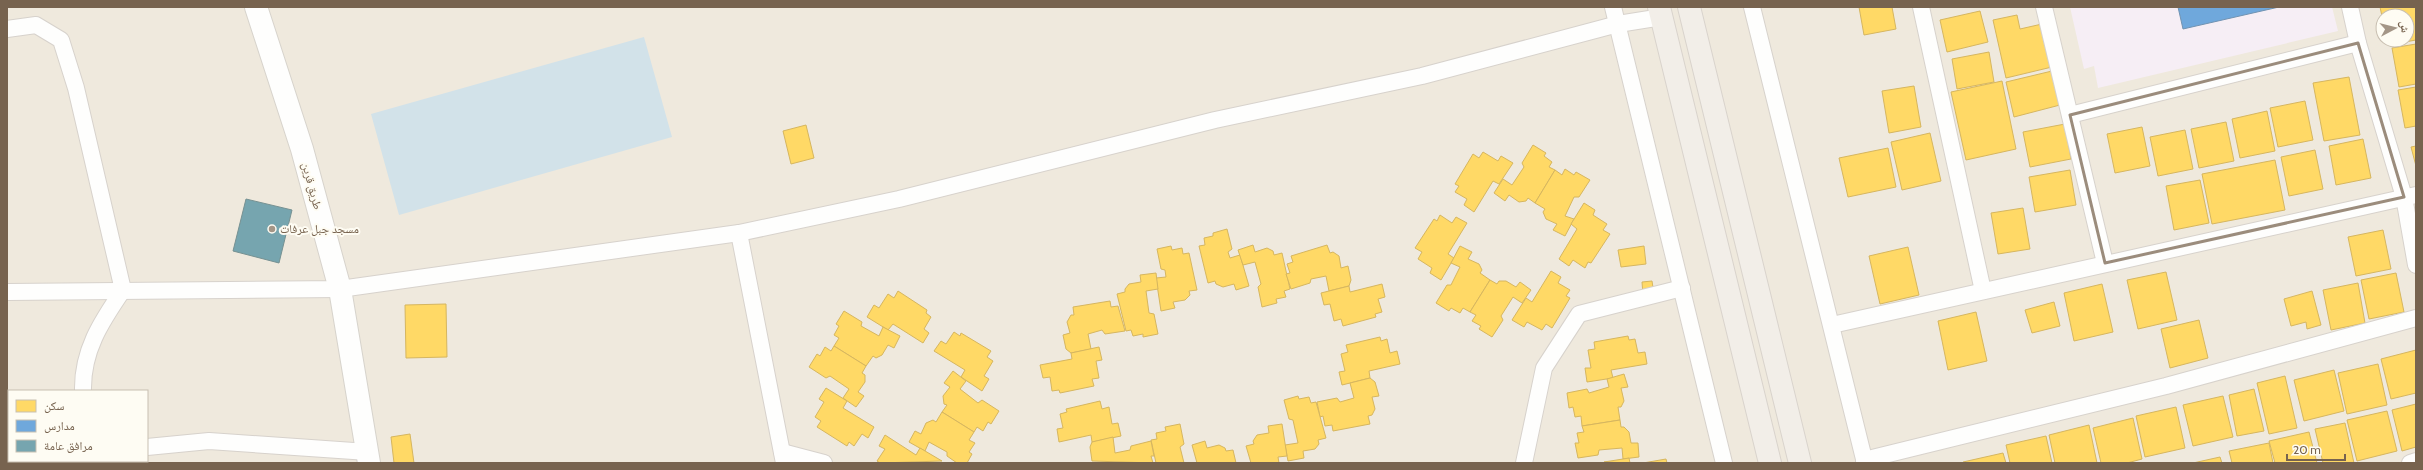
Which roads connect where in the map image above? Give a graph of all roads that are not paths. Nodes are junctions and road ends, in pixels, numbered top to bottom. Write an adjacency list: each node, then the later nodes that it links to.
1 (256, 7): 18 (main road, طريق قرين)
2 (1613, 7): 9 (street)
3 (1689, 7): 34 (highway)
4 (1752, 7): 23 (street)
5 (1921, 7): 20 (street)
6 (2044, 7): 12 (street)
7 (2350, 7): 11 (street)
8 (1660, 12): 9 (street); 33 (highway)
9 (1618, 24): 14 (street); 17 (street)
10 (7, 29): 19 (street)
11 (2358, 44): 12 (street); 13 (street)
12 (2070, 115): 15 (street)
13 (2410, 196): 15 (street); 16 (street)
14 (739, 233): 18 (street); 27 (street)
15 (2105, 263): 20 (street)
16 (2416, 265)
17 (1682, 288): 28 (street); 32 (street)
18 (340, 289): 19 (street); 26 (main road, طريق قرين)
19 (123, 290): 21 (street); 24 (street)
20 (1983, 291): 23 (street)
21 (7, 292)
22 (2416, 318): 30 (street)
23 (1832, 325): 30 (street)
24 (82, 390)
25 (148, 447): 26 (street)
26 (368, 457)
27 (783, 458): 31 (street)
28 (1527, 461)
29 (2416, 461): 35 (street)
30 (1865, 462)
31 (824, 463)
32 (1724, 463)
33 (1770, 463)
34 (1800, 463)
35 (2410, 463)

